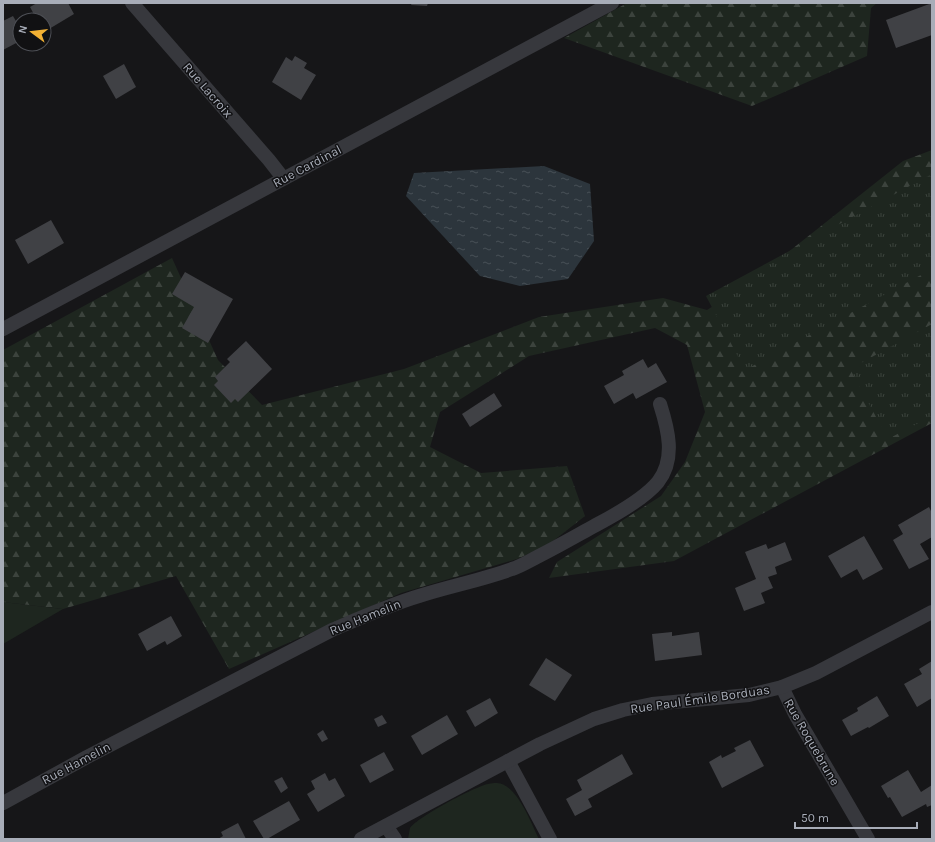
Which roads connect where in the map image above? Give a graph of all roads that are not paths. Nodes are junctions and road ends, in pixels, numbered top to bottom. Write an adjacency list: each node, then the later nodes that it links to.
1 (132, 3): 3 (street, Rue Lacroix)
2 (612, 3): 3 (street, Rue Cardinal)
3 (283, 178): 4 (street, Rue Cardinal)
4 (3, 329)
5 (660, 404): 9 (street, Rue Hamelin)
6 (932, 612): 7 (street, Rue Paul Émile Borduas)
7 (782, 687): 8 (street, Rue Paul Émile Borduas); 14 (street, Rue Roquebrune)
8 (508, 761): 10 (street, Rue Paul Émile Borduas); 13 (street)
9 (3, 803)
10 (386, 826): 11 (street, Rue Paul Émile Borduas); 12 (street)
11 (361, 839)
12 (395, 839)
13 (550, 839)
14 (868, 839)

